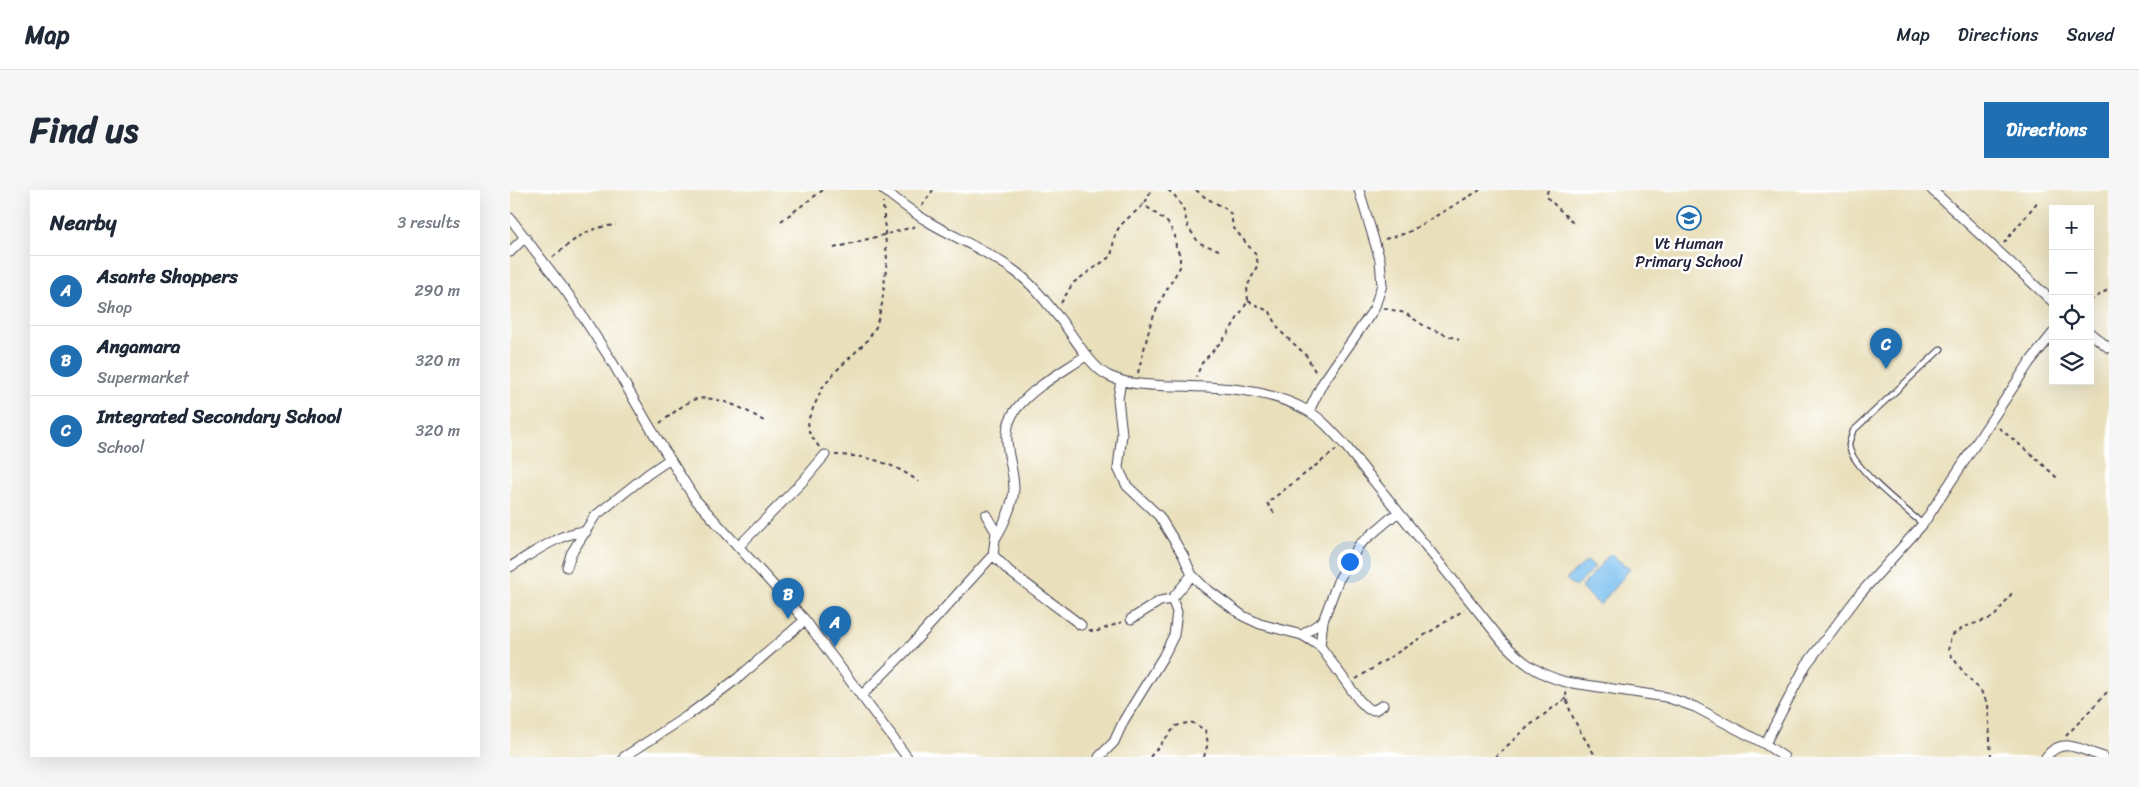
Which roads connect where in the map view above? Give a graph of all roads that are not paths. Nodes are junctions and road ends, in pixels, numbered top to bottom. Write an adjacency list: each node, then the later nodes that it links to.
1 (1359, 190): 14 (street)
2 (1932, 190): 7 (street)
3 (884, 194): 12 (street)
4 (510, 218): 5 (street)
5 (525, 237): 6 (street); 16 (street)
6 (510, 252)
7 (2049, 298)
8 (2094, 336): 10 (street)
9 (2049, 339): 19 (street)
10 (2109, 348)
11 (1941, 349): 19 (lane)
12 (1087, 355): 13 (street); 21 (street)
13 (1121, 381): 14 (street); 26 (street)
14 (1309, 411): 17 (street)
15 (825, 455): 22 (street)
16 (670, 459): 20 (street); 22 (street)
17 (1398, 512): 30 (street); 36 (street)
18 (986, 514): 21 (street)
19 (1923, 524): 36 (street)
20 (586, 532): 24 (street); 25 (street)
21 (997, 536): 23 (street)
22 (739, 546): 29 (street)
23 (994, 555): 31 (street); 34 (street)
24 (510, 567)
25 (567, 568)
26 (1192, 575): 27 (street); 32 (street)
27 (1172, 599): 28 (street); 39 (street)
28 (1131, 619)
29 (805, 620): 34 (street); 37 (street)
30 (1323, 620): 32 (street); 33 (street)
31 (1081, 625)
32 (1302, 635): 33 (street)
33 (1320, 646): 35 (street)
34 (861, 696): 38 (street)
35 (1383, 705)
36 (1765, 744): 40 (street)
37 (624, 757)
38 (907, 757)
39 (1099, 757)
40 (1784, 757)
41 (2046, 757): 42 (street)
42 (2104, 757)

